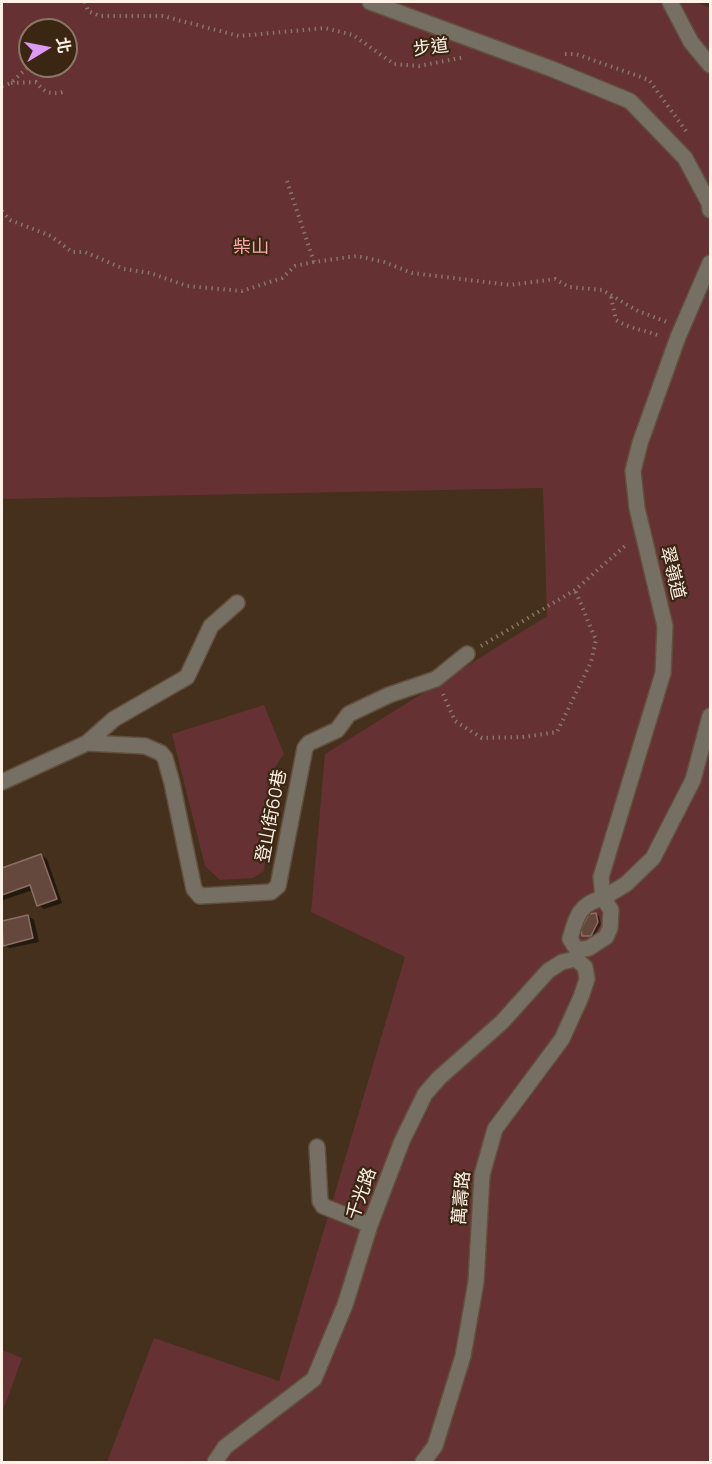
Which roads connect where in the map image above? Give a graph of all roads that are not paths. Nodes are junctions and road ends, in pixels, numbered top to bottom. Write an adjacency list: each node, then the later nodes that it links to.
1 (369, 2): 4 (street)
2 (670, 2): 3 (street)
3 (711, 65)
4 (711, 210)
5 (711, 263): 11 (street, 翠嶺道)
6 (237, 603): 9 (street, 登山街60巷)
7 (467, 654): 9 (street, 登山街60巷)
8 (711, 716): 11 (street)
9 (87, 744): 10 (street, 登山街60巷)
10 (2, 782)
11 (603, 898): 12 (street); 12 (street, 翠嶺道)
12 (577, 954): 14 (street, 千光路); 16 (street, 萬壽路)
13 (317, 1147): 14 (street)
14 (370, 1226): 15 (street, 千光路)
15 (215, 1462)
16 (423, 1462)

